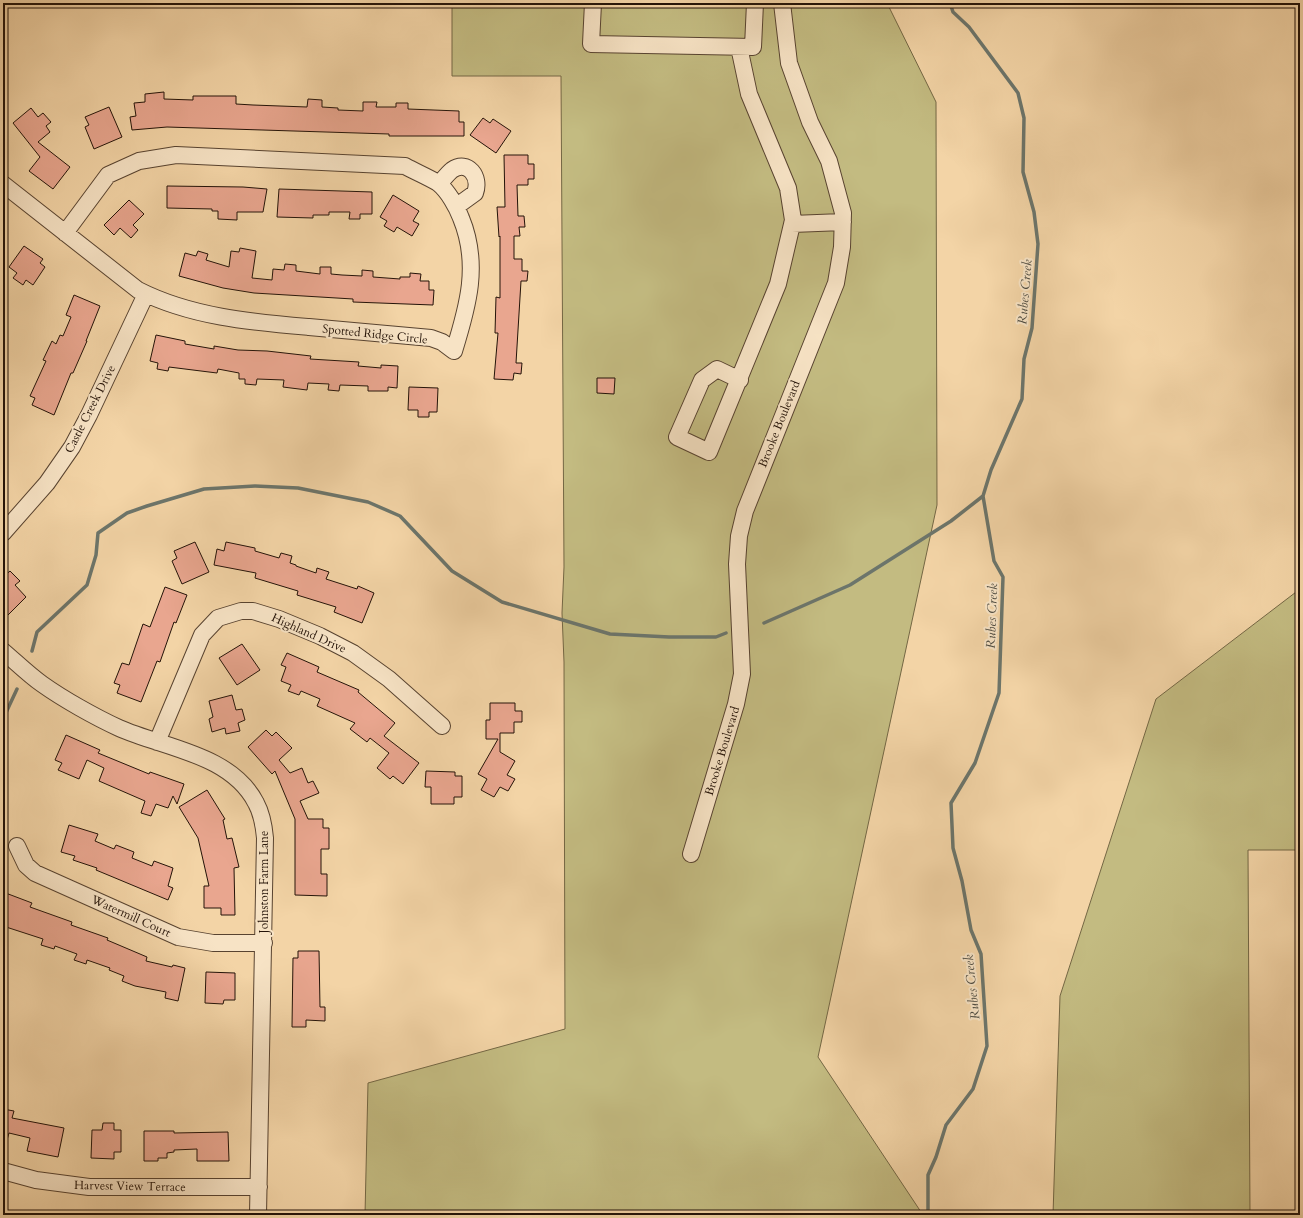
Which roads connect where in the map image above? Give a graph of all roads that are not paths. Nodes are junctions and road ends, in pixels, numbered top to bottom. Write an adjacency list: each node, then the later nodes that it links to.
1 (593, 3): 4 (street)
2 (755, 3): 4 (street)
3 (782, 3): 8 (street, Brooke Boulevard)
4 (738, 47): 9 (street)
5 (3, 184): 10 (street, Spotted Ridge Circle)
6 (439, 184): 7 (street, Spotted Ridge Circle); 7 (street); 10 (street, Spotted Ridge Circle)
7 (457, 206): 11 (street, Spotted Ridge Circle)
8 (843, 222): 9 (street); 18 (street, Brooke Boulevard)
9 (792, 224): 12 (street)
10 (65, 233): 11 (street, Spotted Ridge Circle)
11 (146, 294): 13 (street, Castle Creek Drive)
12 (740, 380): 12 (street)
13 (3, 533)
14 (3, 651): 16 (street, Johnston Farm Lane)
15 (442, 726): 16 (street, Highland Drive)
16 (157, 742): 19 (street, Johnston Farm Lane)
17 (17, 846): 19 (street, Watermill Court)
18 (691, 854)
19 (264, 943): 21 (street, Johnston Farm Lane)
20 (3, 1171): 21 (street, Harvest View Terrace)
21 (259, 1187): 22 (street, Johnston Farm Lane)
22 (258, 1215)

